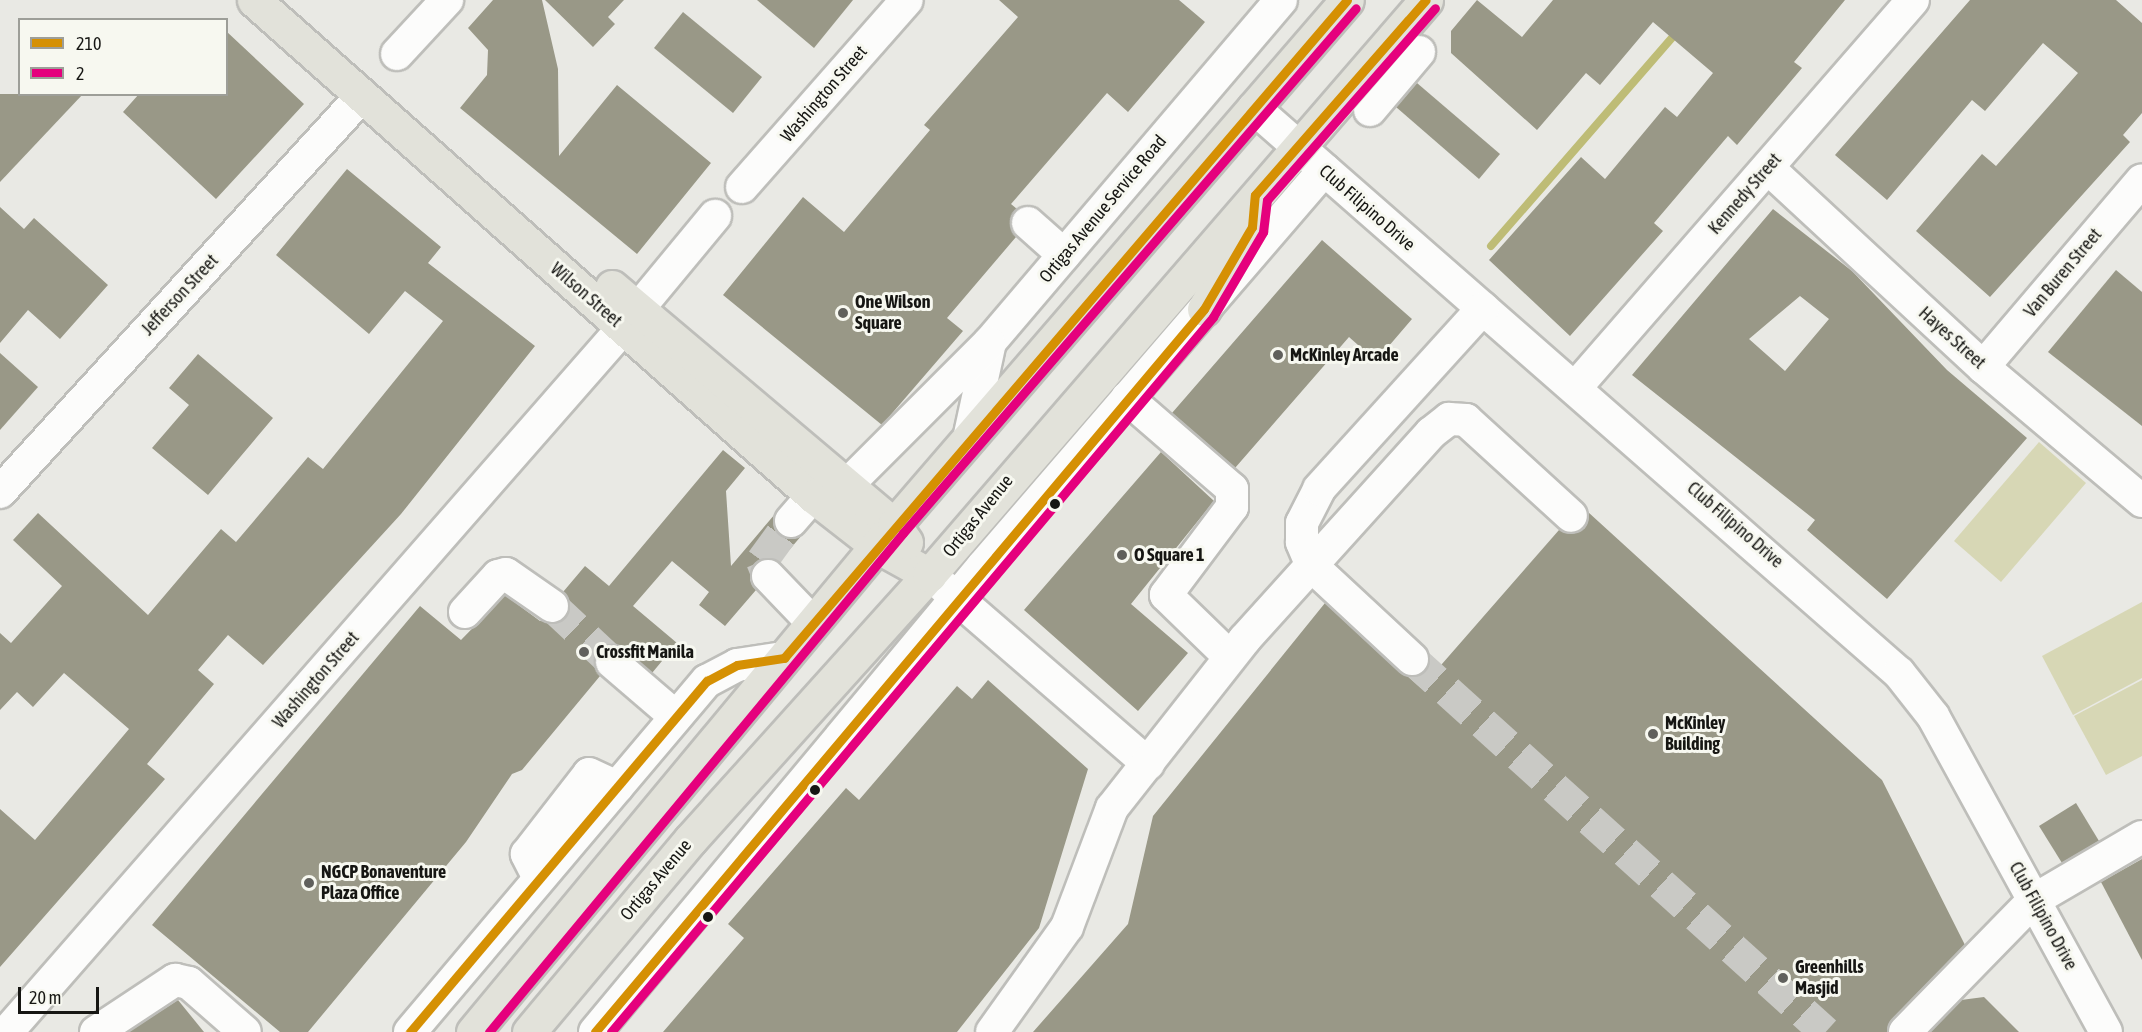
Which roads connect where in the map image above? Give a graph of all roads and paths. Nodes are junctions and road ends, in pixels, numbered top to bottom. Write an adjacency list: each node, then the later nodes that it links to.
1 (254, 0): 11 (main road, Wilson Street)
2 (286, 0): 25 (main road, Wilson Street)
3 (447, 0): 10 (street)
4 (907, 0): 18 (street, Washington Street)
5 (1281, 0): 22 (street, Ortigas Avenue Service Road)
6 (1347, 0): 12 (main road)
7 (1426, 0): 14 (main road, Ortigas Avenue)
8 (1913, 0): 15 (street, Kennedy Street)
9 (1419, 52): 13 (street)
10 (397, 54)
11 (360, 98): 25 (main road, Wilson Street); 32 (street, Jefferson Street)
12 (1254, 108): 14 (street, Club Filipino Drive); 30 (main road)
13 (1370, 110)
14 (1298, 147): 16 (street, Club Filipino Drive); 19 (main road, Ortigas Avenue)
15 (1768, 168): 27 (street, Hayes Street); 28 (street, Kennedy Street)
16 (1324, 170): 23 (street, Club Filipino Drive); 24 (street)
17 (2142, 180): 27 (street, Van Buren Street)
18 (742, 187)
19 (1255, 195): 24 (main road); 39 (main road, Ortigas Avenue)
20 (715, 216): 25 (street, Washington Street)
21 (1028, 223): 22 (street)
22 (1064, 255): 26 (street, Ortigas Avenue Service Road)
23 (1483, 308): 28 (street, Club Filipino Drive); 38 (street)
24 (1204, 309): 29 (street)
25 (631, 318): 31 (main road, Wilson Street); 33 (main road, Wilson Street); 53 (street, Washington Street)
26 (990, 342): 30 (street, Ortigas Avenue Service Road); 31 (street)
27 (1983, 367): 34 (street, Hayes Street)
28 (1576, 387): 52 (street, Club Filipino Drive)
29 (1127, 398): 41 (street); 45 (street)
30 (969, 439): 37 (main road)
31 (846, 486): 37 (main road, Wilson Street)
32 (0, 492)
33 (813, 495): 36 (street); 37 (main road, Wilson Street)
34 (2142, 501)
35 (1571, 516): 38 (street)
36 (791, 521)
37 (885, 535): 39 (main road, Wilson Street); 44 (main road)
38 (1312, 566): 45 (street); 47 (street)
39 (929, 575): 41 (street, Wilson Street); 58 (main road, Ortigas Avenue)
40 (768, 576): 44 (street)
41 (958, 599): 50 (street, Wilson Street); 59 (street)
42 (552, 606): 43 (street)
43 (465, 612)
44 (813, 623): 46 (main road)
45 (1230, 657): 50 (street)
46 (784, 658): 49 (street); 57 (main road)
47 (1412, 659)
48 (612, 662): 49 (street)
49 (676, 717): 56 (street)
50 (1148, 764): 60 (street)
51 (2142, 837): 52 (street)
52 (2034, 900): 61 (street); 62 (street, Club Filipino Drive)
53 (7, 1032)
54 (96, 1032): 55 (street)
55 (245, 1032)
56 (410, 1032)
57 (473, 1032)
58 (529, 1032)
59 (595, 1032)
60 (992, 1032)
61 (1905, 1032)
62 (2106, 1032)

